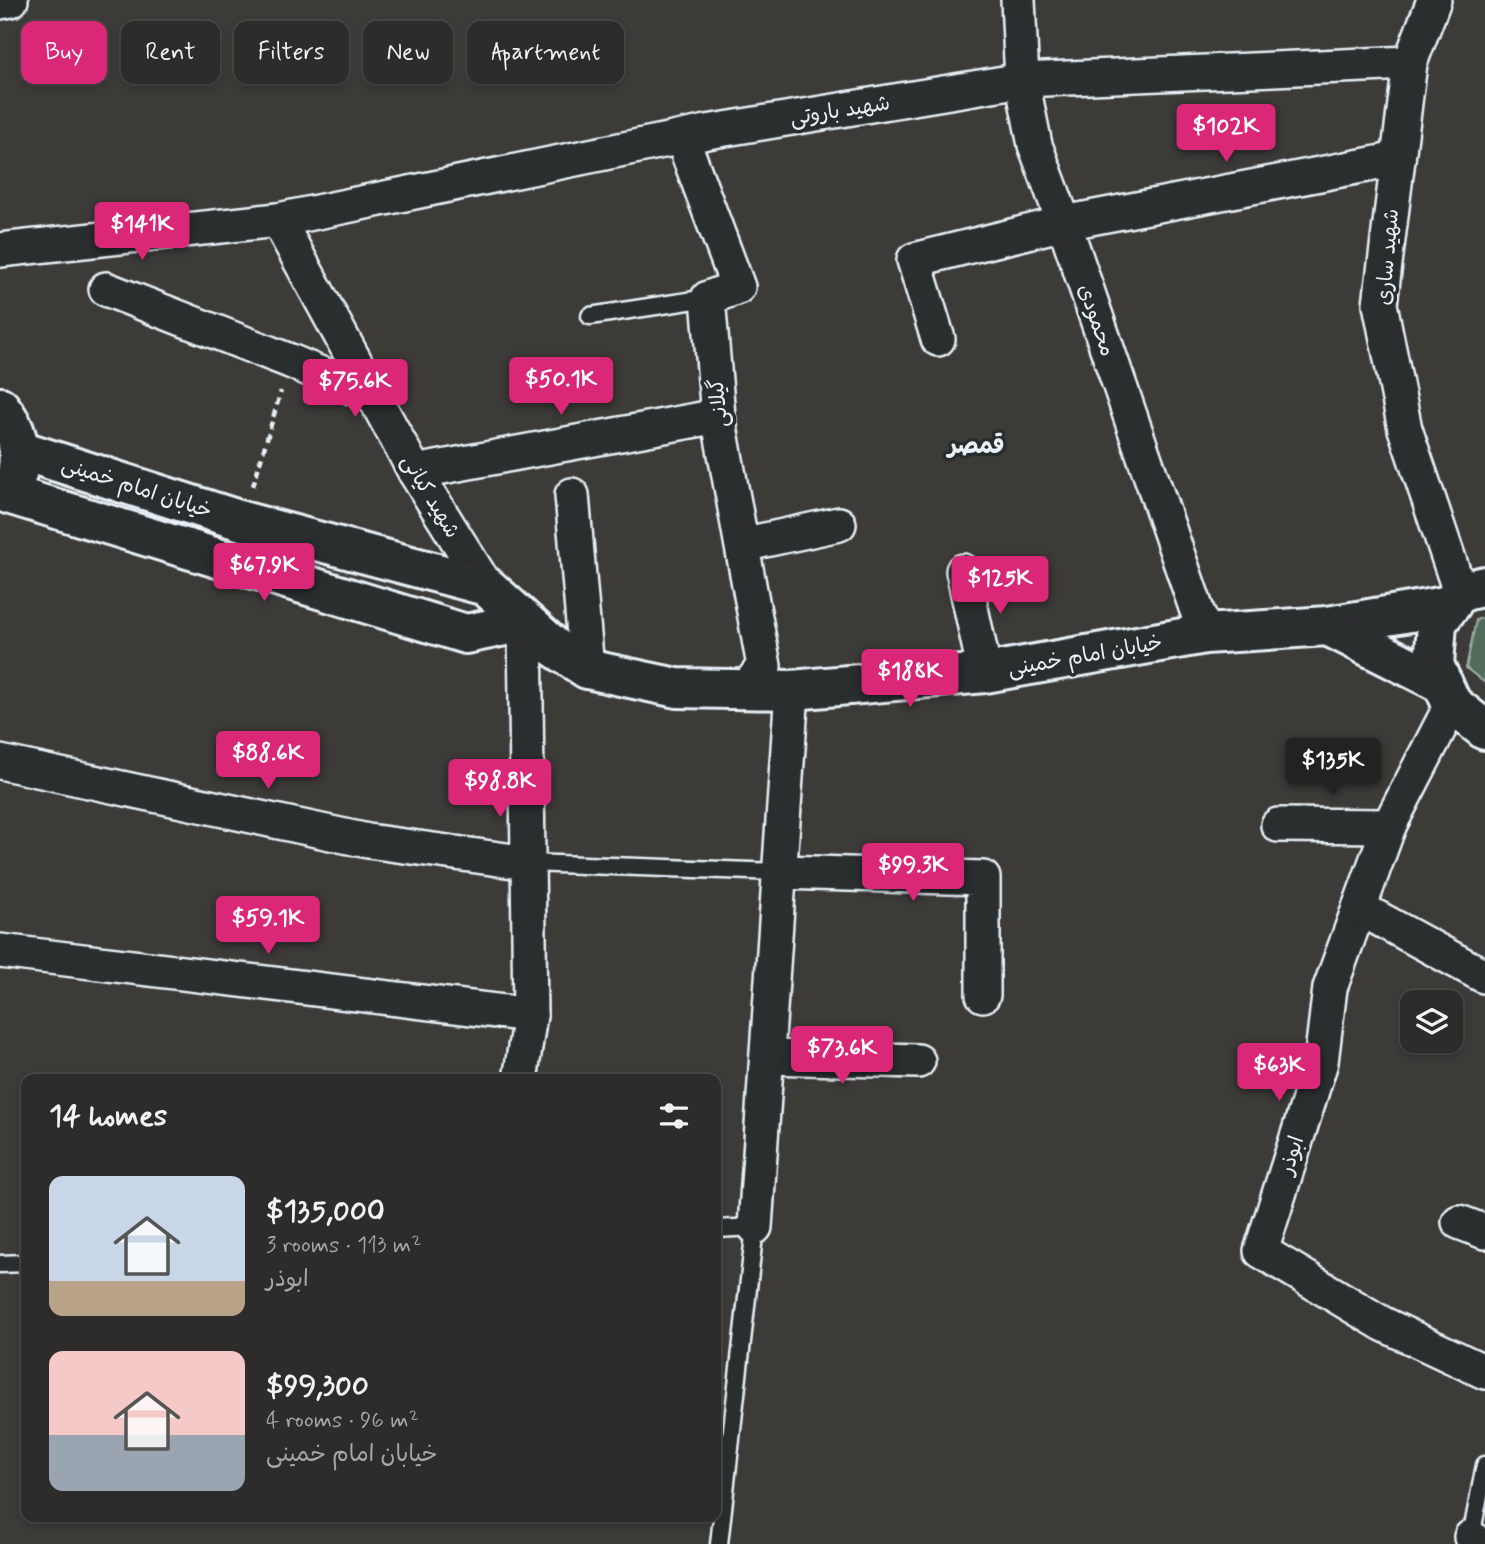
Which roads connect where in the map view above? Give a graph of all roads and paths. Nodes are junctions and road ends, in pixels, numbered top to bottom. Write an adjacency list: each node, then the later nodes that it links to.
1 (11, 0): 4 (street)
2 (1018, 0): 6 (street, محمودی)
3 (1434, 0): 5 (street, شهید ساری)
4 (0, 2)
5 (1410, 63): 6 (street, شهید باروتی); 8 (street, شهید ساری)
6 (1022, 80): 7 (street, شهید باروتی); 10 (street, محمودی)
7 (682, 138): 9 (street, شهید باروتی); 13 (street)
8 (1398, 159): 10 (street); 29 (street, شهید ساری)
9 (278, 220): 11 (street, شهید باروتی); 17 (street, شهید کیانی)
10 (1064, 223): 15 (street); 32 (street, محمودی)
11 (0, 250)
12 (106, 289): 16 (street)
13 (708, 298): 14 (lane); 19 (street, گیلانی)
14 (590, 316)
15 (938, 339)
16 (290, 361): 17 (street); 24 (path)
17 (373, 396): 21 (street, شهید کیانی)
18 (0, 407): 20 (street)
19 (718, 416): 21 (street); 26 (street, گیلانی)
20 (20, 450): 23 (street); 24 (street, خیابان امام خمینی)
21 (415, 472): 28 (street, شهید کیانی)
22 (572, 495): 33 (street)
23 (4, 498): 30 (street, خیابان امام خمینی)
24 (242, 521): 28 (street, خیابان امام خمینی)
25 (839, 524): 26 (street)
26 (742, 545): 35 (street, گیلانی)
27 (963, 571): 34 (street)
28 (486, 586): 30 (street, خیابان امام خمینی)
29 (1465, 594): 31 (street, خیابان امام خمینی); 37 (street)
30 (525, 622): 33 (street, خیابان امام خمینی); 42 (street)
31 (1328, 626): 32 (street, خیابان امام خمینی); 37 (street)
32 (1205, 634): 34 (street, خیابان امام خمینی)
33 (587, 669): 35 (street, خیابان امام خمینی)
34 (985, 673): 36 (street, خیابان امام خمینی)
35 (746, 689): 36 (street, خیابان امام خمینی)
36 (792, 690): 43 (street)
37 (1447, 694): 38 (street); 41 (street, ابوذر)
38 (1485, 730)
39 (0, 762): 42 (street)
40 (1278, 825): 41 (street)
41 (1389, 826): 44 (street, ابوذر)
42 (528, 863): 43 (lane); 48 (street)
43 (780, 872): 47 (street); 49 (street)
44 (1359, 908): 46 (street); 56 (street, ابوذر)
45 (0, 951): 48 (street)
46 (1484, 976)
47 (983, 995)
48 (530, 1015): 51 (street)
49 (767, 1057): 50 (street); 52 (street)
50 (918, 1061)
51 (521, 1074)
52 (755, 1227): 53 (lane); 59 (lane)
53 (721, 1230)
54 (21, 1263): 55 (lane)
55 (0, 1264)
56 (1485, 1372)
57 (1485, 1465): 58 (lane)
58 (1472, 1542)
59 (719, 1544)

